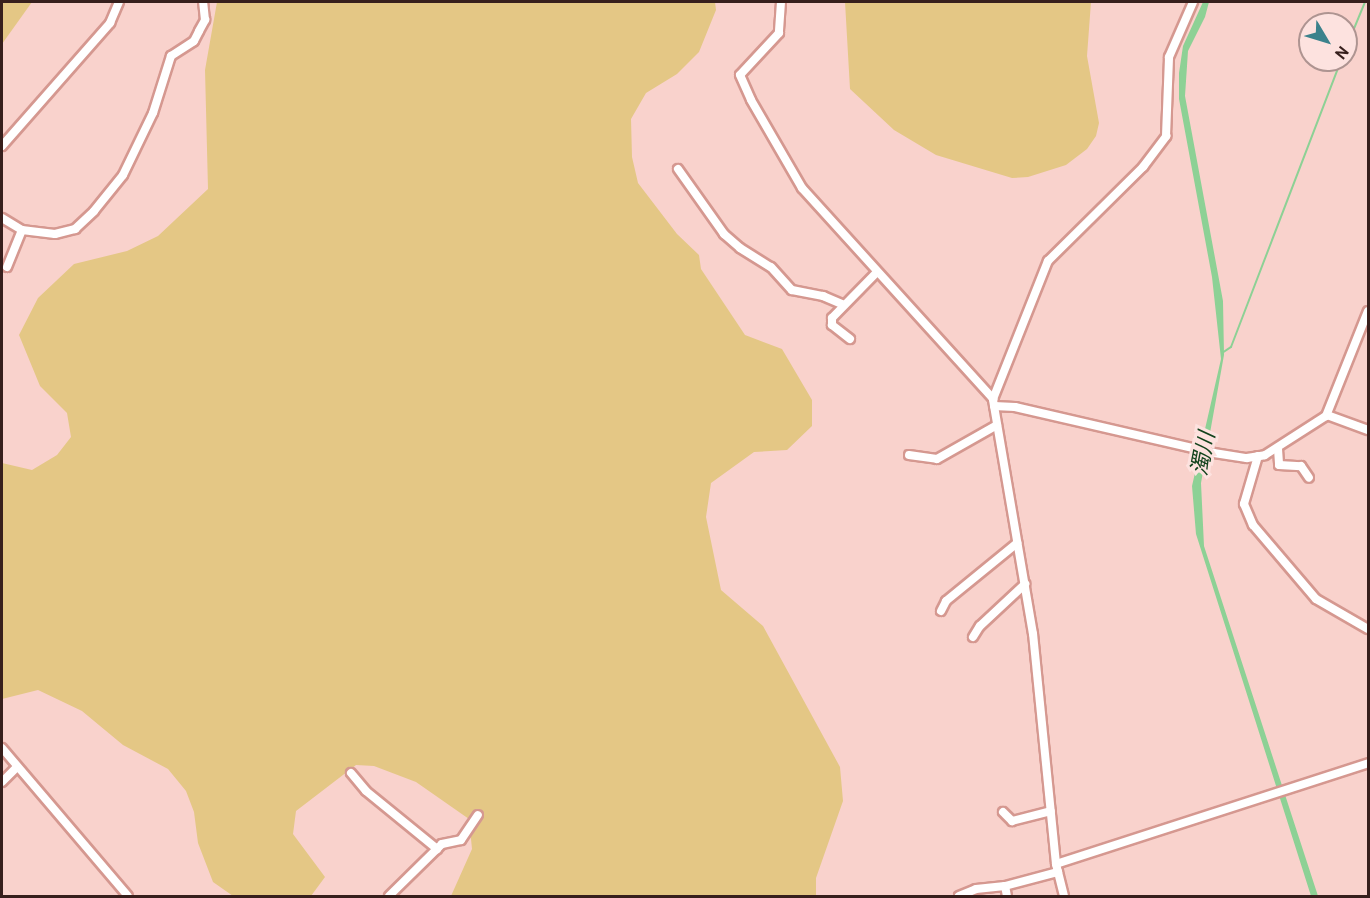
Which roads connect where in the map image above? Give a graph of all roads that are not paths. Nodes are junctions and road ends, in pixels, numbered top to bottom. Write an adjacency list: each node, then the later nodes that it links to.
1 (119, 2): 5 (street)
2 (203, 2): 8 (street)
3 (781, 2): 10 (street)
4 (1193, 2): 14 (street)
5 (2, 146)
6 (678, 169): 11 (street)
7 (2, 218): 8 (street)
8 (22, 230): 9 (street)
9 (8, 267)
10 (876, 273): 11 (street); 14 (street)
11 (842, 304): 13 (street)
12 (1368, 310): 15 (street)
13 (850, 339)
14 (993, 402): 16 (street); 20 (street)
15 (1327, 415): 17 (street); 18 (street)
16 (997, 425): 19 (street); 22 (street)
17 (1368, 430)
18 (1278, 449): 20 (street); 21 (street)
19 (909, 455)
20 (1258, 456): 25 (street)
21 (1309, 478)
22 (1017, 543): 23 (street); 24 (street)
23 (1025, 584): 26 (street); 33 (street)
24 (941, 611)
25 (1368, 628)
26 (973, 637)
27 (2, 748): 29 (street)
28 (1368, 763): 36 (street)
29 (17, 767): 31 (street); 38 (street)
30 (351, 773): 35 (street)
31 (2, 782)
32 (1003, 812): 33 (street)
33 (1051, 812): 36 (street)
34 (478, 815): 35 (street)
35 (437, 849): 39 (street)
36 (1057, 868): 37 (street); 42 (street)
37 (1005, 886): 40 (street); 41 (street)
38 (128, 897)
39 (389, 897)
40 (959, 897)
41 (1006, 897)
42 (1064, 897)

